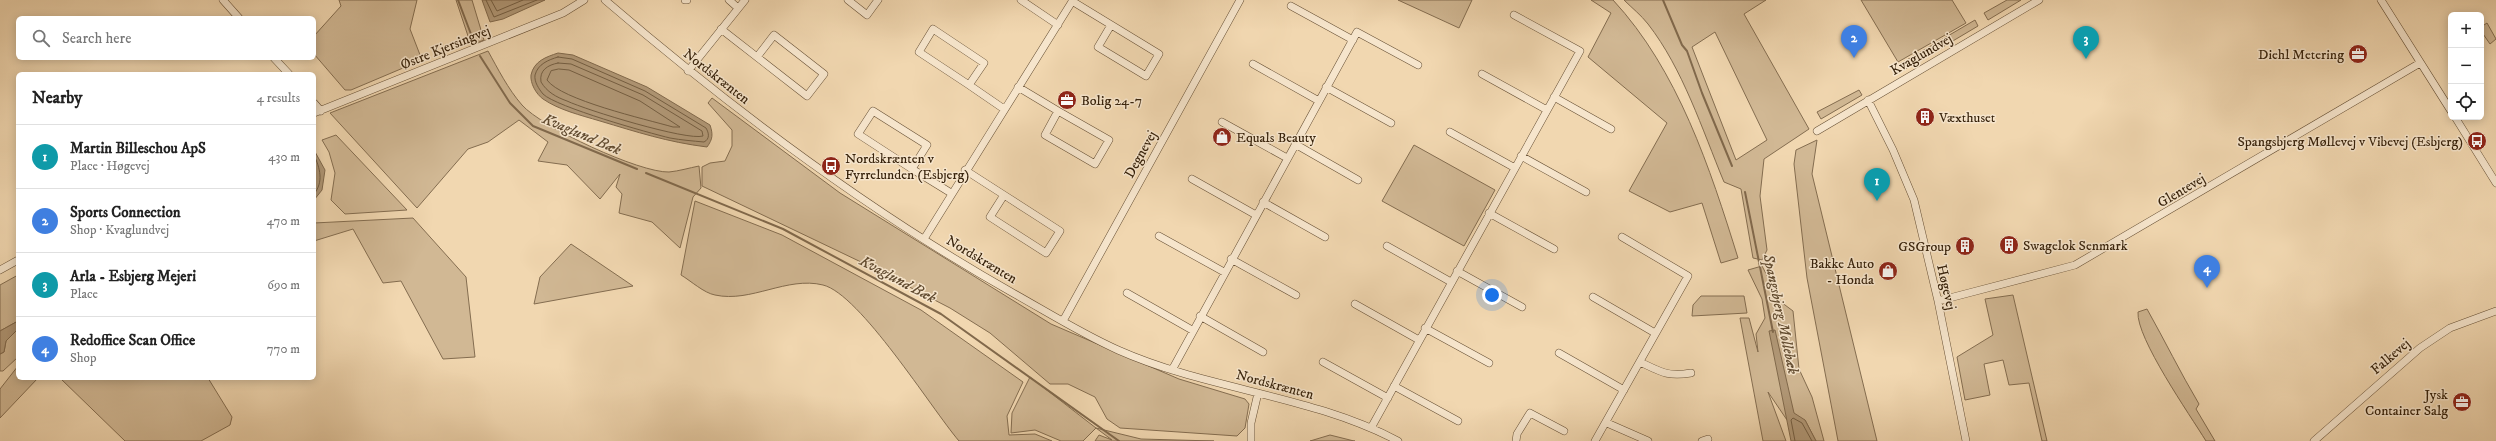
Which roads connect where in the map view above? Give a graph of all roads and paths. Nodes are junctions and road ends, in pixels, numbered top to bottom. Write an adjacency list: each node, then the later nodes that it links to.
1 (223, 0): 16 (street)
2 (584, 0): 39 (street, Østre Kjersingvej)
3 (605, 0): 26 (street, Nordskrænten)
4 (729, 0): 14 (street)
5 (745, 0): 14 (street)
6 (848, 0): 7 (street)
7 (878, 0)
8 (1021, 0): 17 (street)
9 (1240, 0): 81 (street, Degnevej)
10 (2040, 0): 33 (street, Kvaglundvej)
11 (2381, 0): 24 (street)
12 (1072, 1): 17 (street); 18 (street)
13 (1291, 6): 20 (street)
14 (738, 8): 19 (street)
15 (1514, 14): 32 (street)
16 (237, 16)
17 (1058, 25): 30 (street)
18 (1111, 25): 18 (street)
19 (721, 29): 21 (street); 26 (street)
20 (1353, 40): 25 (street); 31 (street)
21 (757, 58): 21 (street)
22 (276, 60): 27 (street)
23 (1253, 64): 34 (street)
24 (2420, 64): 35 (street); 76 (street, Glentevej)
25 (1418, 66)
26 (688, 70): 64 (street, Nordskrænten)
27 (286, 72)
28 (1482, 74): 37 (street)
29 (969, 85): 29 (street); 36 (street)
30 (1018, 87): 36 (street); 38 (street)
31 (1326, 87): 34 (street); 42 (street)
32 (1554, 97): 37 (street); 43 (street)
33 (1868, 100): 44 (street, Kvaglundvej); 76 (street, Høgevej)
34 (1319, 101): 46 (street)
35 (2448, 106)
36 (1004, 109): 51 (street)
37 (1547, 110): 47 (street)
38 (1058, 111): 38 (street)
39 (317, 112)
40 (2457, 120): 54 (street)
41 (1222, 122): 48 (street)
42 (1391, 123)
43 (1611, 129)
44 (1817, 131)
45 (1450, 132): 49 (street)
46 (1295, 144): 48 (street); 53 (street)
47 (1521, 156): 49 (street); 55 (street)
48 (1287, 158): 58 (street)
49 (1515, 168): 59 (street)
50 (912, 169): 50 (street); 56 (street)
51 (965, 170): 56 (street); 57 (street)
52 (1192, 179): 60 (street)
53 (1358, 180)
54 (2496, 183)
55 (1586, 192)
56 (951, 193): 64 (street)
57 (1004, 195): 57 (street)
58 (1263, 202): 60 (street); 62 (street)
59 (1490, 213): 66 (street); 70 (street)
60 (1256, 214): 67 (street)
61 (1159, 236): 71 (street)
62 (1325, 237)
63 (1622, 237): 84 (street)
64 (924, 239): 81 (street, Nordskrænten)
65 (1387, 246): 72 (street)
66 (1554, 249)
67 (1231, 259): 71 (street); 74 (street)
68 (16, 261): 69 (street)
69 (0, 270)
70 (1457, 270): 72 (street); 78 (street)
71 (1224, 272): 80 (street)
72 (1451, 282): 82 (street)
73 (1127, 293): 83 (street)
74 (1296, 295)
75 (1593, 297): 84 (street)
76 (1938, 301): 106 (street, Høgevej)
77 (1355, 304): 85 (street)
78 (1522, 307)
79 (2496, 311): 107 (street, Falkevej)
80 (1200, 316): 83 (street); 86 (street)
81 (1063, 321): 91 (street, Nordskrænten)
82 (1426, 328): 85 (street); 90 (street)
83 (1192, 330): 91 (street)
84 (1655, 333): 89 (street)
85 (1419, 340): 93 (street)
86 (1263, 352)
87 (1559, 353): 94 (street)
88 (1323, 362): 96 (street)
89 (1640, 362): 92 (street); 94 (street)
90 (1489, 363)
91 (1172, 370): 95 (street, Nordskrænten)
92 (1691, 373)
93 (1394, 386): 96 (street); 97 (street)
94 (1624, 390): 98 (street)
95 (1258, 393): 99 (street, Nordskrænten); 101 (street)
96 (1388, 398): 99 (street)
97 (1458, 422)
98 (1607, 423): 104 (street); 105 (street)
99 (1372, 428): 102 (street, Nordskrænten)
100 (1564, 431): 103 (street)
101 (1251, 441)
102 (1398, 441)
103 (1516, 441)
104 (1595, 441)
105 (1648, 441)
106 (1966, 441)
107 (2314, 441)

